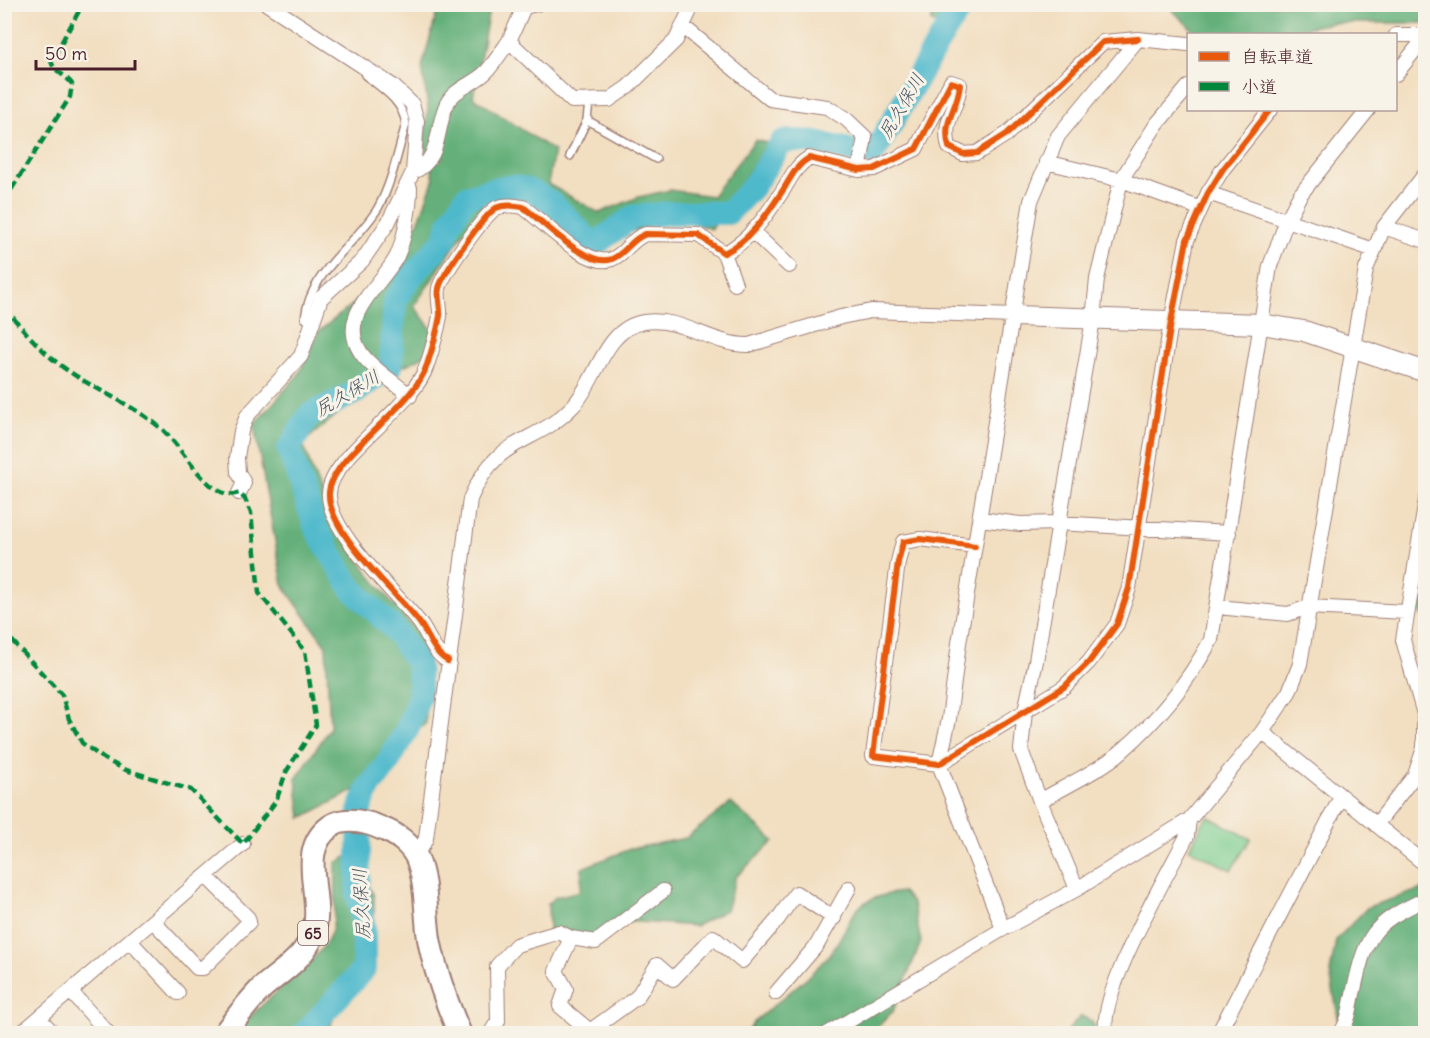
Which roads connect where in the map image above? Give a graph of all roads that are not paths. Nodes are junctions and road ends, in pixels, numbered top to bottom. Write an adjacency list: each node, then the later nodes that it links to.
1 (267, 4): 10 (street)
2 (693, 4): 4 (street)
3 (528, 5): 8 (street)
4 (684, 27): 13 (street); 19 (street)
5 (1397, 35): 6 (street)
6 (1425, 35): 11 (street)
7 (1138, 39): 9 (street); 19 (street); 20 (street)
8 (509, 41): 13 (street); 22 (street)
9 (1187, 44)
10 (357, 61): 22 (street); 37 (lane)
11 (1397, 71)
12 (1187, 88): 23 (street)
13 (589, 102): 16 (lane)
14 (1269, 111): 24 (street)
15 (1367, 111): 26 (street)
16 (587, 120): 17 (lane); 18 (lane)
17 (570, 156)
18 (656, 159)
19 (861, 159): 28 (street)
20 (1046, 162): 23 (street); 34 (street)
21 (1425, 173): 27 (street)
22 (411, 175): 37 (street); 41 (street)
23 (1121, 180): 25 (street); 35 (street)
24 (1208, 193): 25 (street); 26 (street)
25 (1199, 208): 36 (street)
26 (1287, 220): 30 (street); 38 (street)
27 (1384, 227): 29 (street); 30 (street)
28 (752, 231): 31 (street); 32 (street)
29 (1425, 241)
30 (1374, 250): 39 (street)
31 (724, 253): 33 (street); 41 (street)
32 (789, 266)
33 (735, 284)
34 (1014, 316): 35 (street); 44 (street); 52 (street)
35 (1093, 318): 36 (street); 45 (street)
36 (1171, 322): 38 (street); 46 (street)
37 (312, 324): 42 (street)
38 (1261, 324): 39 (street); 47 (street)
39 (1351, 345): 40 (street); 50 (street)
40 (1425, 372)
41 (410, 396): 52 (street)
42 (239, 493)
43 (1425, 500): 51 (street)
44 (980, 519): 45 (street); 48 (street)
45 (1058, 523): 46 (street); 53 (street)
46 (1140, 527): 47 (street); 53 (street)
47 (1229, 533): 49 (street)
48 (975, 546): 55 (street); 55 (street)
49 (1218, 607): 50 (street); 57 (street)
50 (1308, 607): 51 (street); 54 (street)
51 (1406, 612): 59 (street)
52 (448, 661): 61 (street)
53 (1025, 711): 55 (street); 57 (street)
54 (1262, 732): 56 (street); 58 (street)
55 (939, 764): 70 (street)
56 (1341, 797): 59 (street); 85 (street)
57 (1040, 801): 65 (street)
58 (1190, 820): 65 (street); 84 (street)
59 (1376, 825): 62 (street)
60 (243, 844): 63 (street)
61 (414, 853): 80 (main road, 65); 81 (main road, 65)
62 (1425, 865)
63 (206, 876): 69 (street); 69 (street)
64 (849, 888): 68 (street)
65 (1077, 889): 70 (street)
66 (663, 891): 71 (street)
67 (1425, 899): 86 (street)
68 (834, 918): 71 (street); 75 (street)
69 (154, 922): 72 (street)
70 (1003, 929): 83 (street)
71 (571, 938): 82 (street)
72 (131, 942): 73 (street); 74 (street)
73 (71, 992): 76 (street); 79 (street)
74 (178, 993)
75 (776, 993)
76 (39, 1018): 77 (street); 78 (street)
77 (20, 1034)
78 (54, 1034)
79 (108, 1034)
80 (224, 1034)
81 (460, 1034)
82 (490, 1034)
83 (827, 1034)
84 (1107, 1034)
85 (1218, 1034)
86 (1340, 1034)

